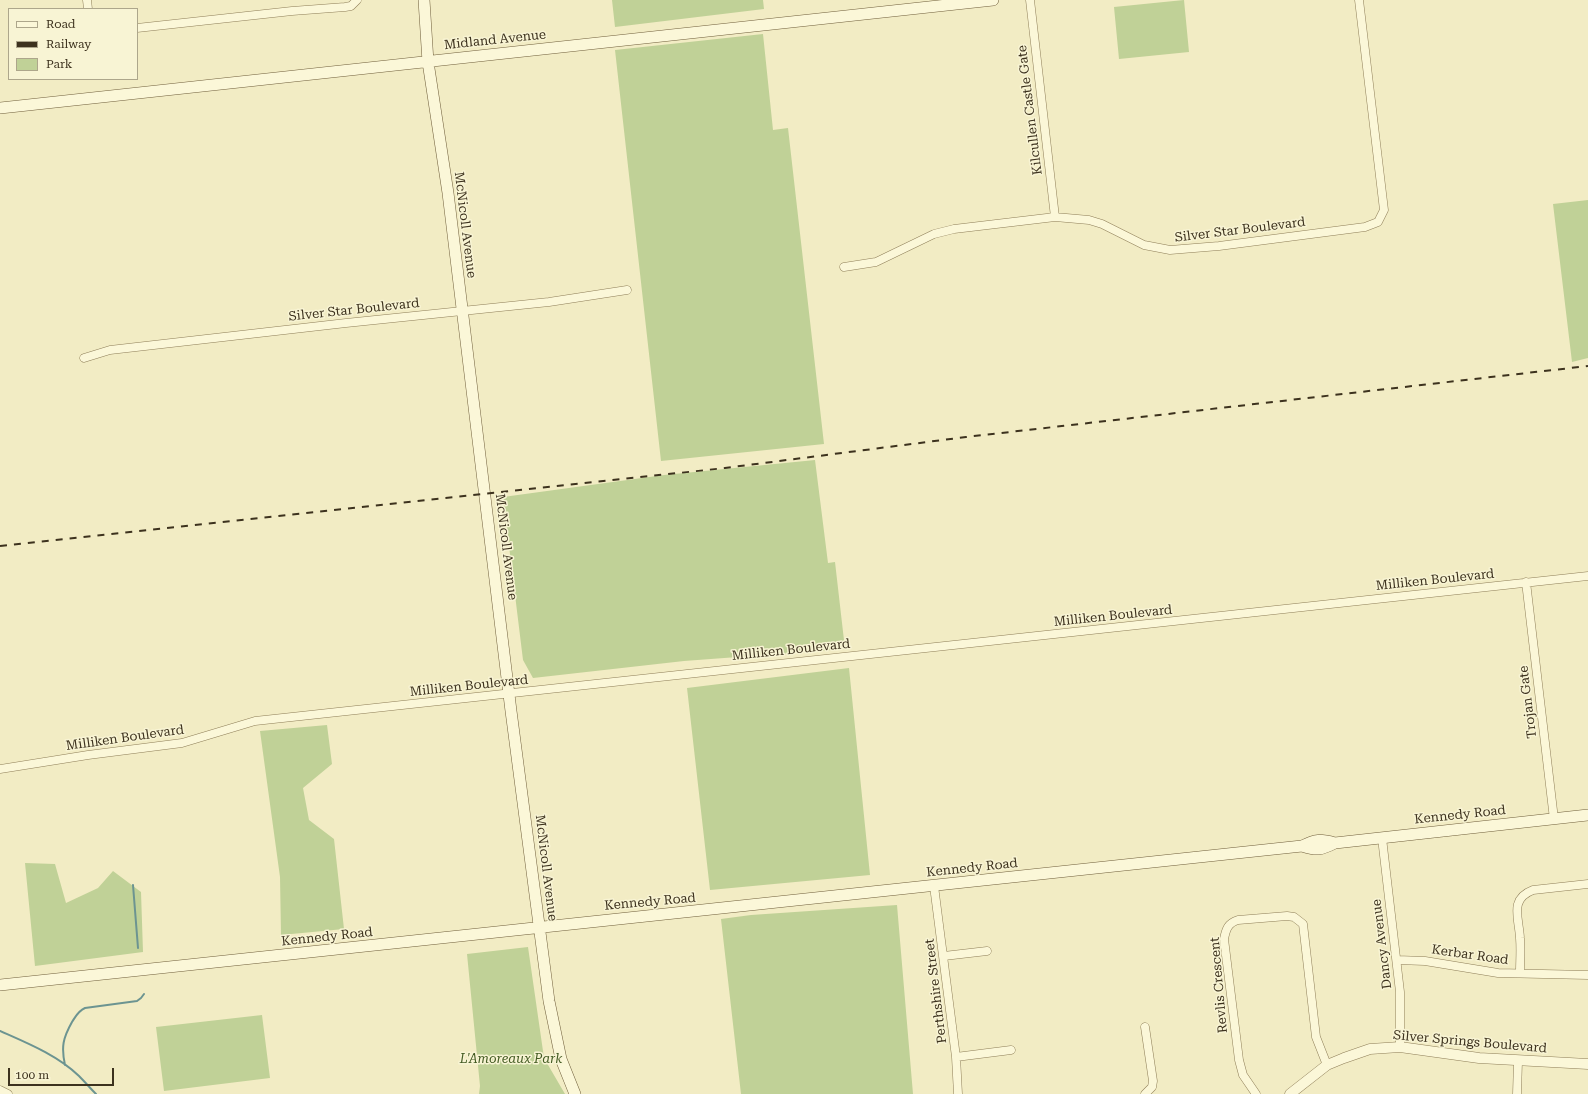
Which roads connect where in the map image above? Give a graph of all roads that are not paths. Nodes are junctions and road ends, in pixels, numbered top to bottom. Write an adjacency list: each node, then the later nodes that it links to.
1 (357, 0): 6 (street)
2 (424, 0): 7 (main road, McNicoll Avenue)
3 (993, 0): 7 (main road, Midland Avenue)
4 (1030, 0): 9 (street, Kilcullen Castle Gate)
5 (1359, 0): 9 (street, Silver Star Boulevard)
6 (138, 28)
7 (428, 62): 8 (main road, Midland Avenue); 12 (main road, McNicoll Avenue)
8 (0, 108)
9 (1054, 217): 10 (street, Silver Star Boulevard)
10 (844, 267)
11 (627, 290): 12 (street, Silver Star Boulevard)
12 (462, 311): 13 (street, Silver Star Boulevard); 16 (main road, McNicoll Avenue)
13 (84, 358)
14 (1588, 576): 15 (street, Milliken Boulevard)
15 (1526, 582): 16 (street, Milliken Boulevard); 19 (street, Trojan Gate)
16 (509, 694): 17 (street, Milliken Boulevard); 23 (main road, McNicoll Avenue)
17 (0, 769)
18 (1588, 815): 19 (main road, Kennedy Road)
19 (1554, 819): 20 (main road, Kennedy Road)
20 (1382, 838): 22 (main road, Kennedy Road); 26 (street, Dancy Avenue)
21 (1588, 884): 27 (street)
22 (934, 886): 23 (main road, Kennedy Road); 25 (street, Perthshire Street)
23 (540, 926): 29 (main road, Kennedy Road); 39 (main road, McNicoll Avenue)
24 (987, 952): 25 (street)
25 (944, 956): 33 (street, Perthshire Street)
26 (1397, 960): 27 (street, Kerbar Road); 31 (street, Dancy Avenue)
27 (1520, 973): 28 (street, Kerbar Road)
28 (1588, 975)
29 (0, 985)
30 (1145, 1027): 41 (street)
31 (1400, 1047): 34 (street, Silver Springs Boulevard); 36 (street, Silver Springs Boulevard)
32 (1011, 1050): 33 (street)
33 (956, 1057): 40 (street, Perthshire Street)
34 (1518, 1061): 35 (street, Silver Springs Boulevard); 44 (street)
35 (1588, 1064)
36 (1327, 1065): 42 (street, Revlis Crescent); 43 (street, Silver Springs Boulevard)
37 (0, 1090): 38 (street)
38 (8, 1094)
39 (575, 1094)
40 (958, 1094)
41 (1145, 1094)
42 (1256, 1094)
43 (1290, 1094)
44 (1517, 1094)

